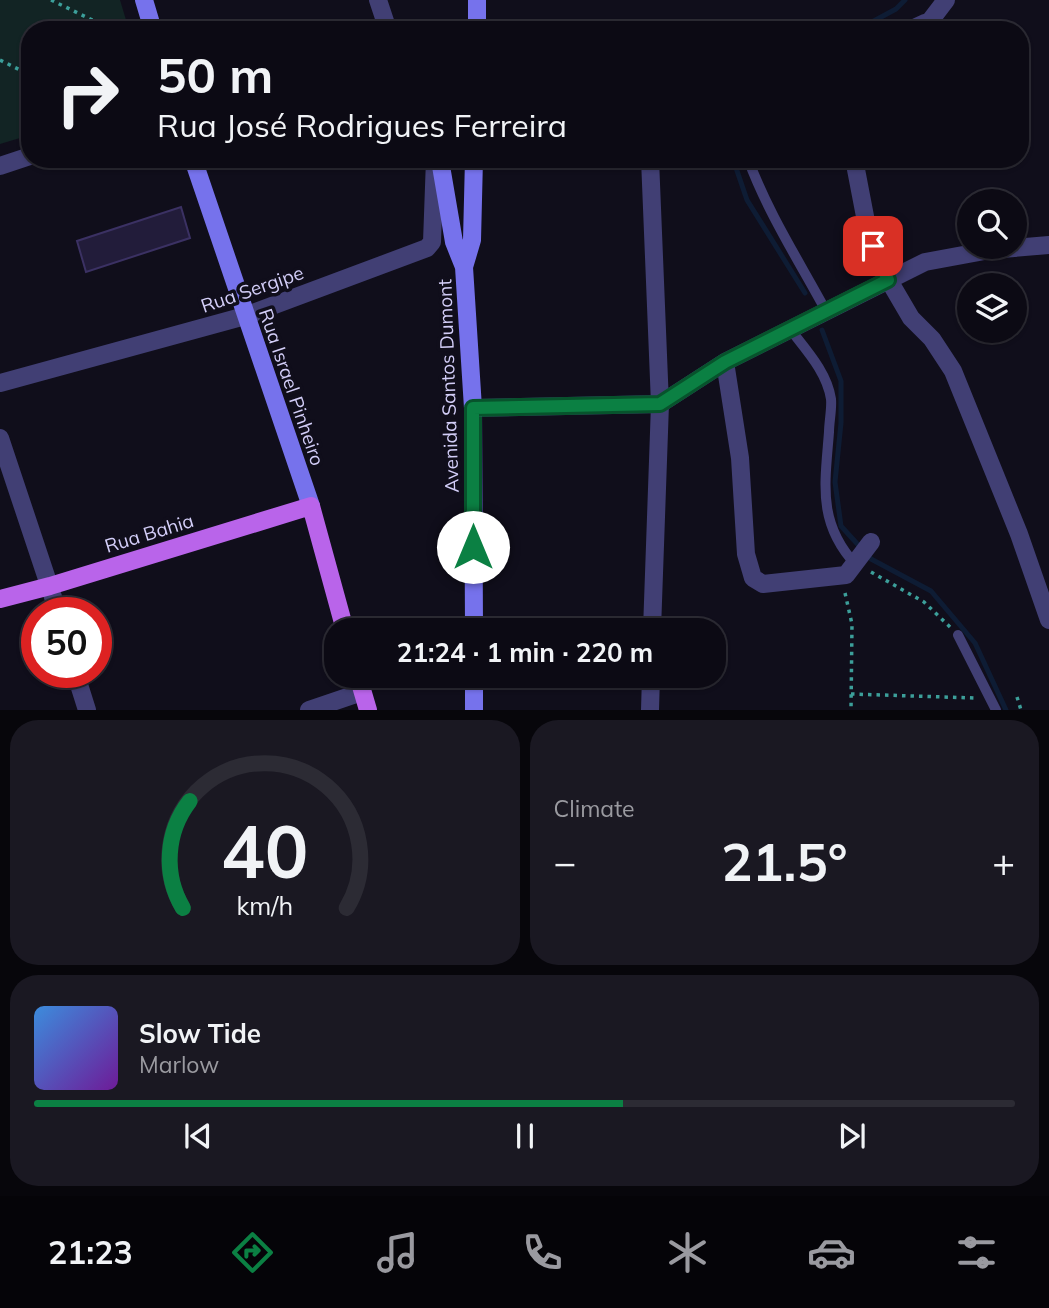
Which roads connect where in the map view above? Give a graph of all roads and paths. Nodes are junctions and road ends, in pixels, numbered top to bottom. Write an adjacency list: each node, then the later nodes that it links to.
1 (51, 0): 6 (path)
2 (144, 0): 7 (main road)
3 (378, 0): 8 (street)
4 (477, 0): 9 (main road)
5 (945, 2): 10 (lane); 11 (street)
6 (94, 21)
7 (150, 21)
8 (385, 21)
9 (477, 21)
10 (918, 21)
11 (930, 21)
12 (0, 60): 13 (path)
13 (21, 70)
14 (21, 159): 15 (street)
15 (0, 166)
16 (196, 168): 27 (main road, Rua Israel Pinheiro)
17 (437, 168): 27 (street, Rua Sergipe)
18 (438, 168): 24 (main road, Avenida Santos Dumont)
19 (472, 168): 24 (main road, Avenida Santos Dumont)
20 (652, 168): 31 (street)
21 (752, 168): 26 (lane)
22 (855, 168): 25 (street)
23 (1049, 245): 25 (street)
24 (464, 267): 32 (main road, Avenida Santos Dumont)
25 (888, 280): 26 (street); 44 (street)
26 (826, 311): 28 (street)
27 (245, 316): 30 (street, Rua Sergipe); 34 (main road, Rua Israel Pinheiro)
28 (790, 329): 29 (street); 36 (lane)
29 (725, 362): 31 (street); 37 (street)
30 (0, 383)
31 (660, 404): 32 (street); 43 (street)
32 (473, 408): 42 (main road, Avenida Santos Dumont)
33 (0, 438): 38 (street)
34 (311, 506): 38 (main road, Rua Bahia); 41 (main road, Rua Israel Pinheiro)
35 (871, 542): 36 (street)
36 (856, 565): 37 (street); 45 (path)
37 (841, 577): 51 (path)
38 (50, 586): 39 (street); 40 (main road, Rua Bahia)
39 (53, 597)
40 (0, 599)
41 (342, 618)
42 (474, 618)
43 (652, 618)
44 (1049, 620)
45 (958, 635): 53 (lane)
46 (80, 688): 54 (street)
47 (352, 688): 55 (street)
48 (361, 688): 56 (main road)
49 (474, 688): 57 (main road)
50 (651, 688): 58 (street)
51 (851, 694): 53 (path); 59 (path)
52 (1017, 697): 61 (path)
53 (991, 699): 60 (lane)
54 (86, 709)
55 (309, 709)
56 (368, 709)
57 (474, 709)
58 (650, 709)
59 (851, 709)
60 (996, 709)
61 (1021, 709)

